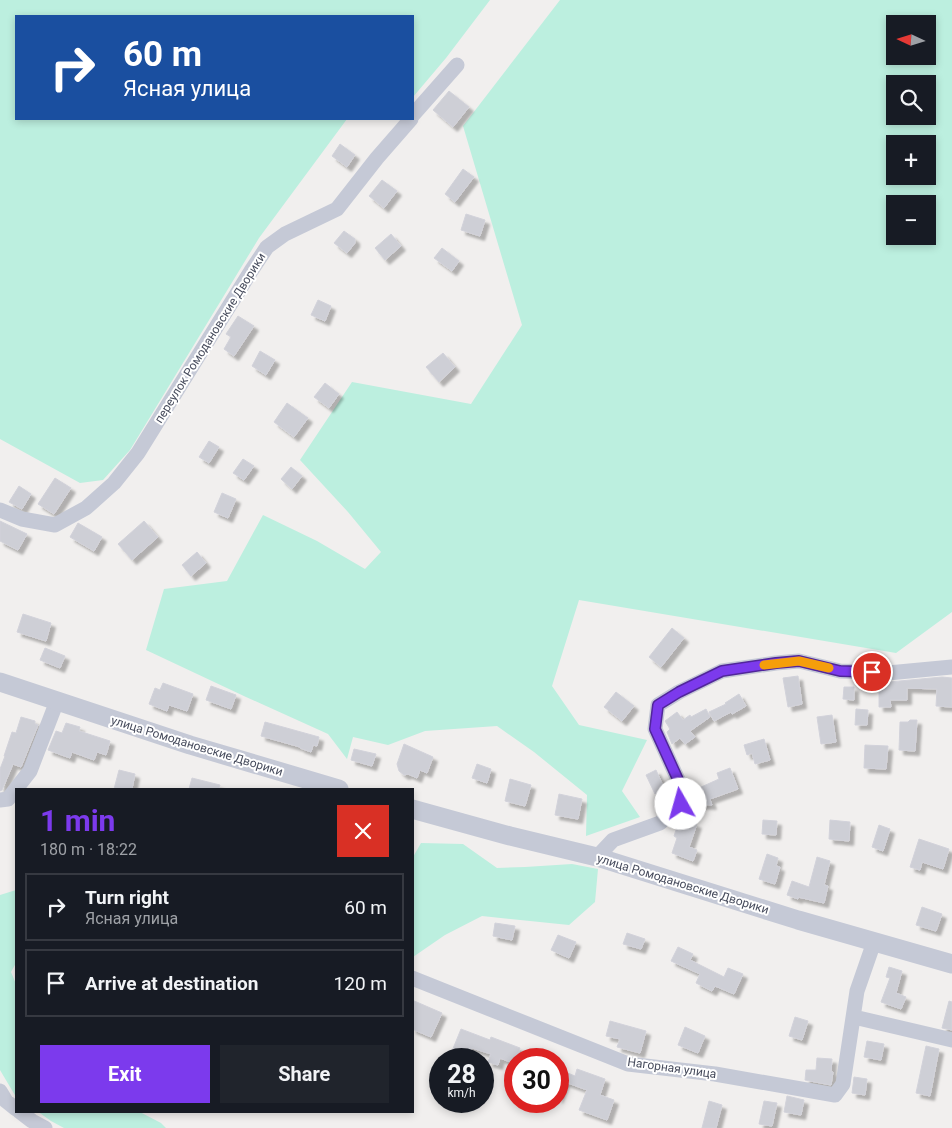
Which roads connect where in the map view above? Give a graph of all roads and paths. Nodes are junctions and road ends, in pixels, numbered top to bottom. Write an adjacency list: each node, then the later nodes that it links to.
1 (457, 65): 2 (street, переулок Ромодановские Дворики)
2 (414, 116)
3 (410, 120): 4 (street, переулок Ромодановские Дворики)
4 (0, 510)
5 (952, 667): 13 (street)
6 (0, 682): 7 (street, улица Ромодановские Дворики)
7 (57, 701): 8 (street); 9 (street, улица Ромодановские Дворики)
8 (17, 788)
9 (336, 788)
10 (15, 790): 11 (street)
11 (0, 800)
12 (414, 810): 13 (street, улица Ромодановские Дворики)
13 (597, 858): 14 (street, улица Ромодановские Дворики)
14 (874, 942): 15 (street, улица Ромодановские Дворики); 17 (street, Нагорная улица)
15 (952, 964)
16 (414, 979): 17 (street, Нагорная улица)
17 (854, 1017): 18 (street)
18 (952, 1040)
19 (0, 1091): 20 (street)
20 (15, 1108)
21 (21, 1113): 22 (street)
22 (45, 1128)

